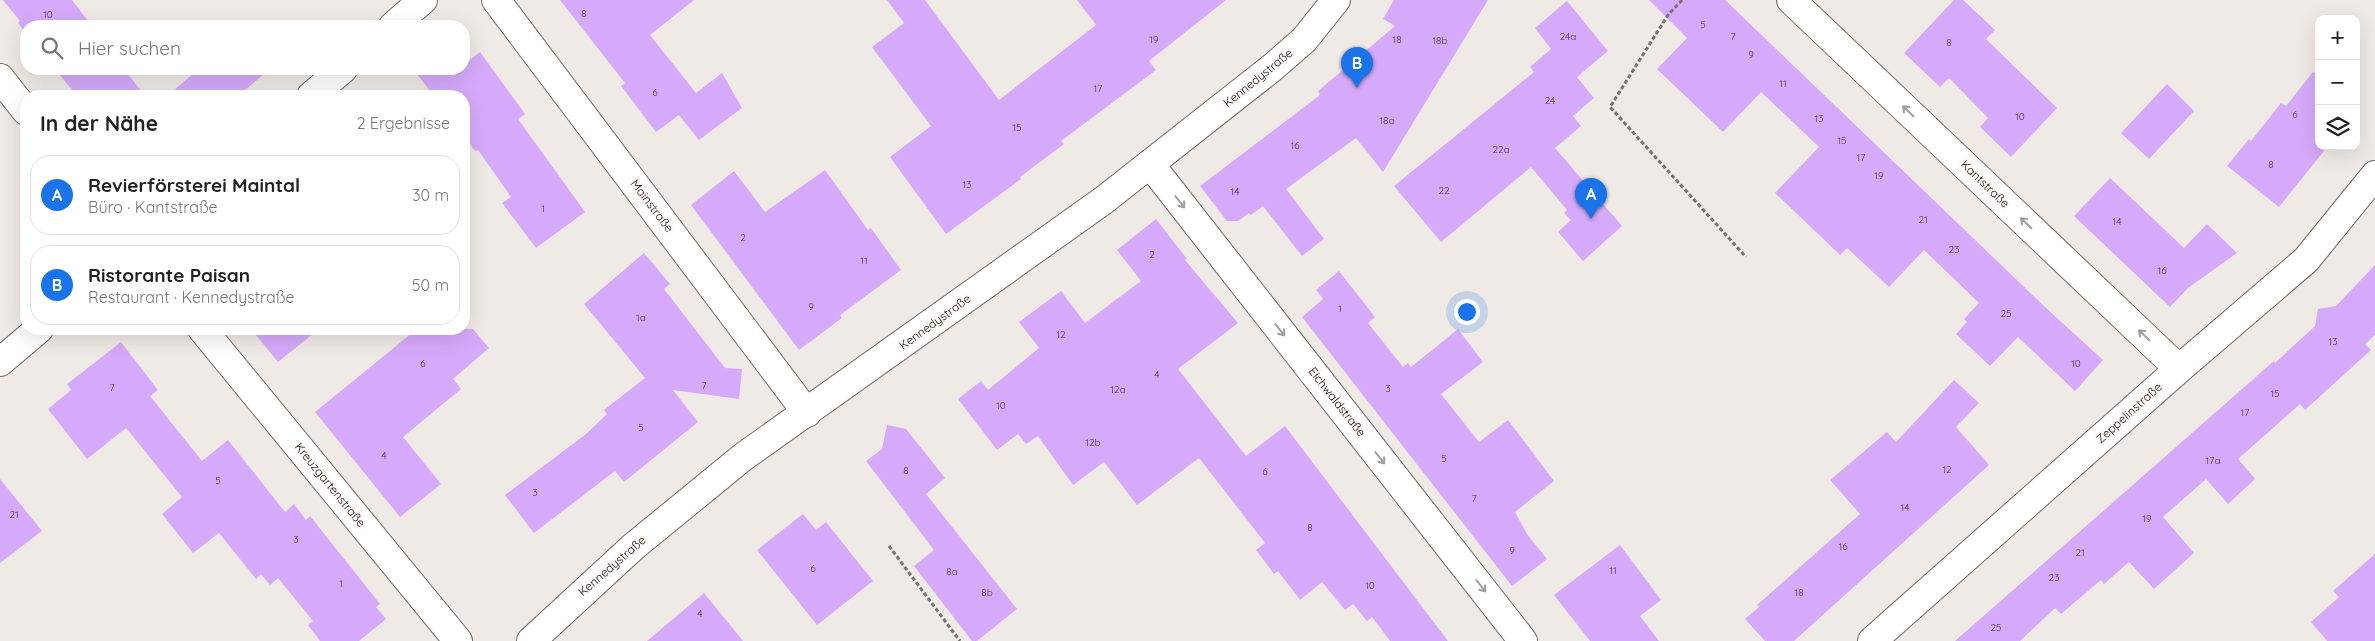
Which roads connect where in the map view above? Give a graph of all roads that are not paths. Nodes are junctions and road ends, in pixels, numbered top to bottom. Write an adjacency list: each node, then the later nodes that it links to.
1 (423, 0): 5 (street)
2 (496, 0): 16 (street, Mainstraße)
3 (1336, 0): 10 (street, Kennedystraße)
4 (1791, 0): 15 (street, Kantstraße, one-way to 4)
5 (399, 20)
6 (336, 75): 8 (street)
7 (0, 78): 9 (street)
8 (317, 90)
9 (20, 103)
10 (1150, 164): 16 (street, Kennedystraße); 19 (street, Eichwaldstraße, one-way to 19)
11 (2375, 175): 15 (street, Zeppelinstraße)
12 (32, 335): 14 (street)
13 (207, 335): 17 (street, Kreuzgartenstraße)
14 (0, 362)
15 (2180, 369): 20 (street, Zeppelinstraße)
16 (807, 412): 18 (street, Kennedystraße)
17 (458, 641)
18 (531, 641)
19 (1523, 641)
20 (1872, 641)

